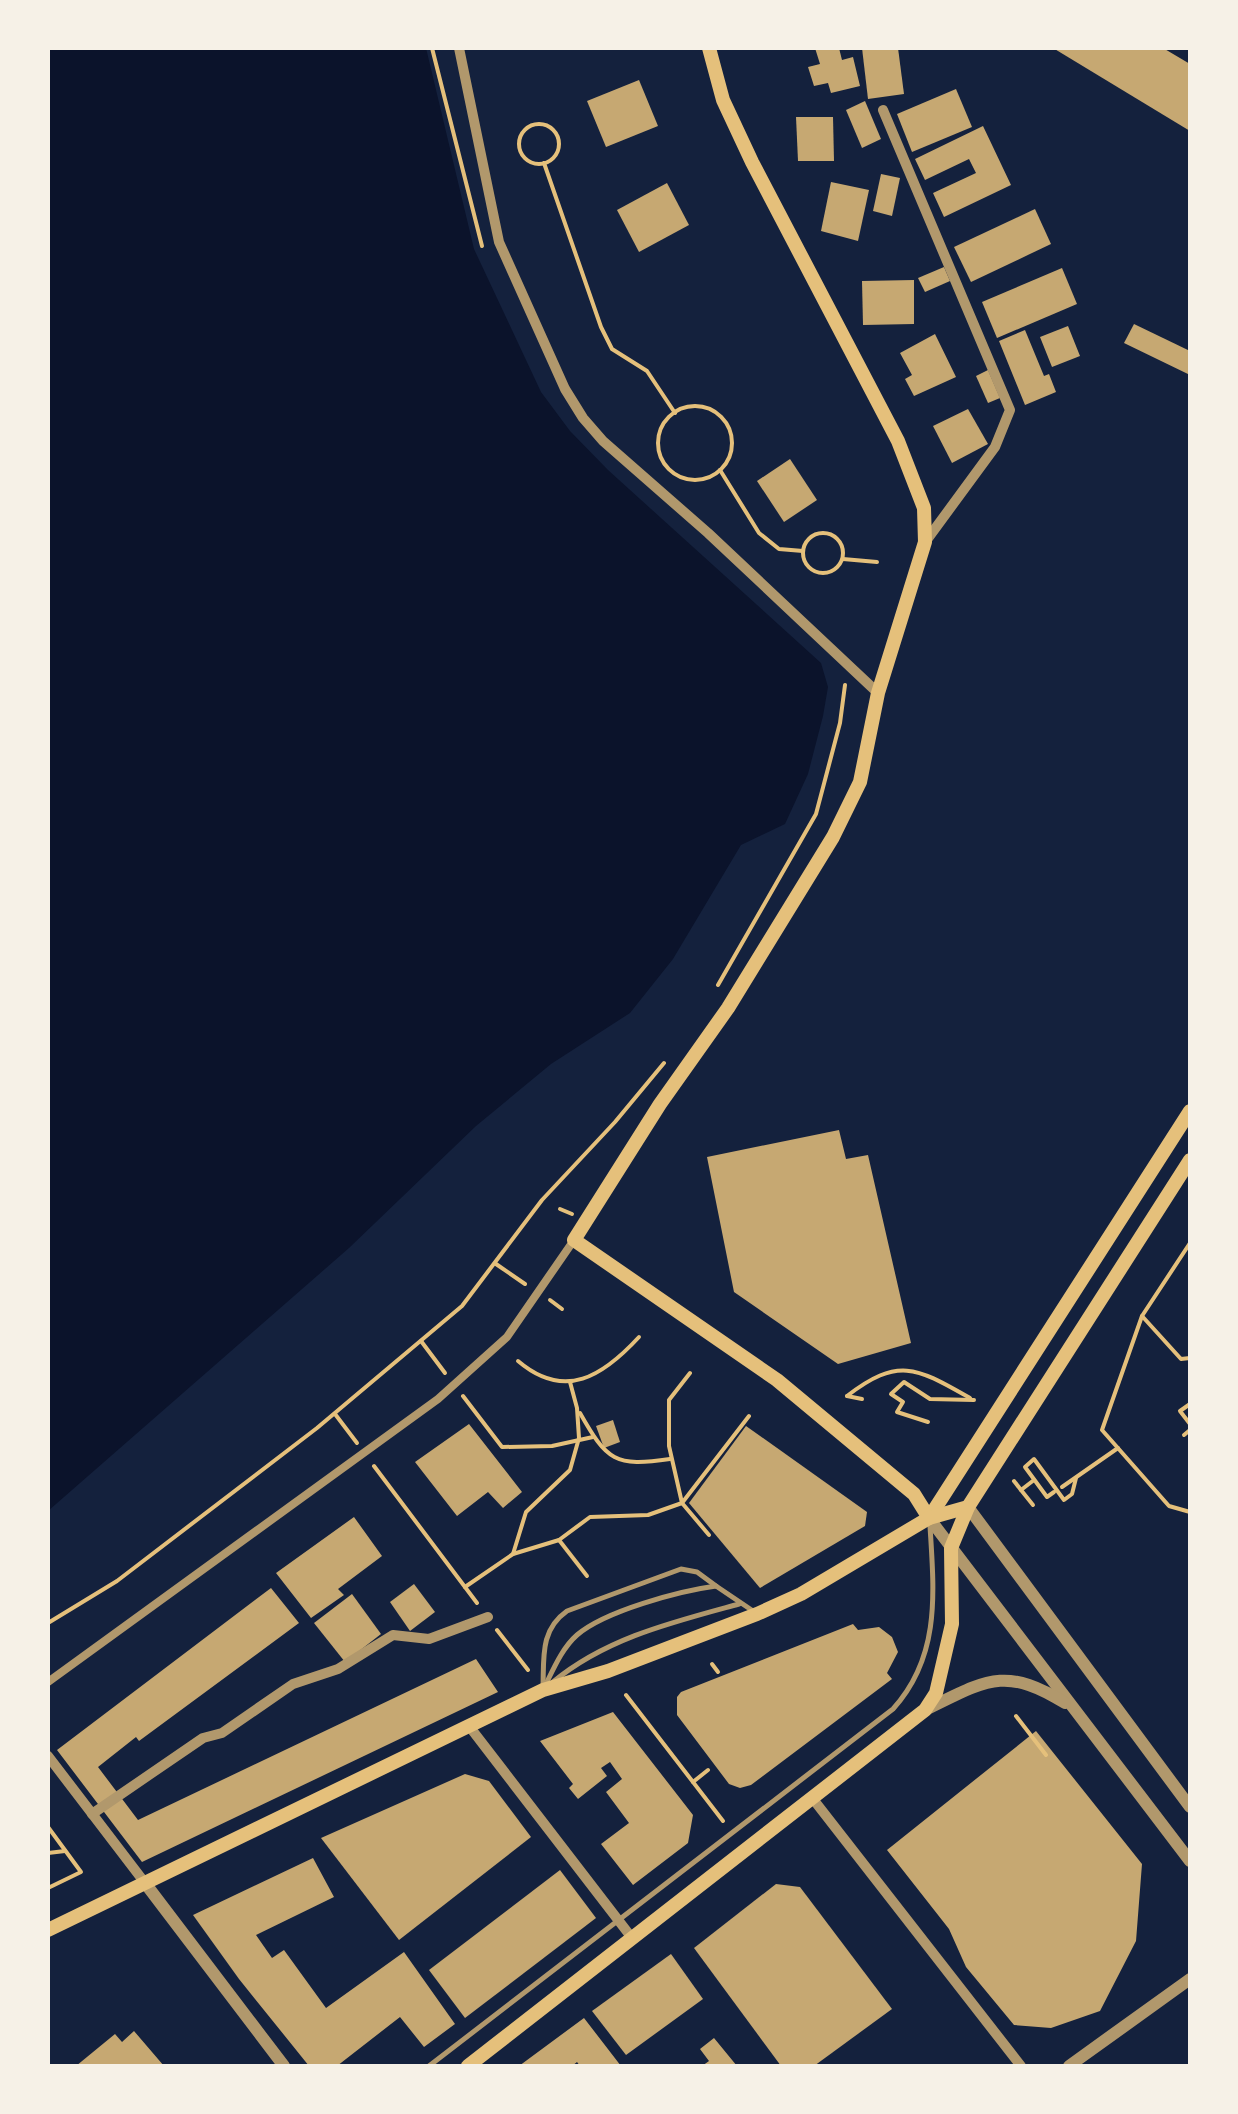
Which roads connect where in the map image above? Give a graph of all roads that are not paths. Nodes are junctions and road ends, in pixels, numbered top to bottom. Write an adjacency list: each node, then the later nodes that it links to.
1 (460, 48): 5 (street)
2 (709, 48): 4 (main road)
3 (884, 110): 4 (street)
4 (925, 542): 5 (main road)
5 (878, 693): 8 (main road)
6 (1190, 1111): 10 (main road)
7 (1190, 1160): 9 (main road)
8 (574, 1240): 10 (main road); 16 (street)
9 (968, 1506): 10 (main road); 11 (main road); 23 (street)
10 (929, 1518): 11 (street); 14 (main road); 27 (lane)
11 (951, 1548): 18 (street); 19 (main road)
12 (716, 1586): 13 (lane); 17 (lane); 17 (lane)
13 (740, 1604): 14 (lane); 17 (lane)
14 (758, 1614): 17 (main road)
15 (488, 1617): 24 (street)
16 (48, 1682)
17 (543, 1690): 20 (main road)
18 (1072, 1707): 19 (street); 25 (street)
19 (925, 1710): 22 (main road)
20 (469, 1726): 26 (main road); 27 (street)
21 (48, 1756): 24 (street)
22 (814, 1799): 29 (main road); 34 (street)
23 (1190, 1807)
24 (92, 1814): 26 (street)
25 (1190, 1860)
26 (145, 1883): 28 (main road); 31 (street)
27 (620, 1921): 29 (street); 32 (lane)
28 (48, 1930)
29 (632, 1938): 33 (main road)
30 (1190, 1979): 35 (street)
31 (284, 2066)
32 (429, 2066)
33 (468, 2066)
34 (1021, 2066)
35 (1069, 2066)

